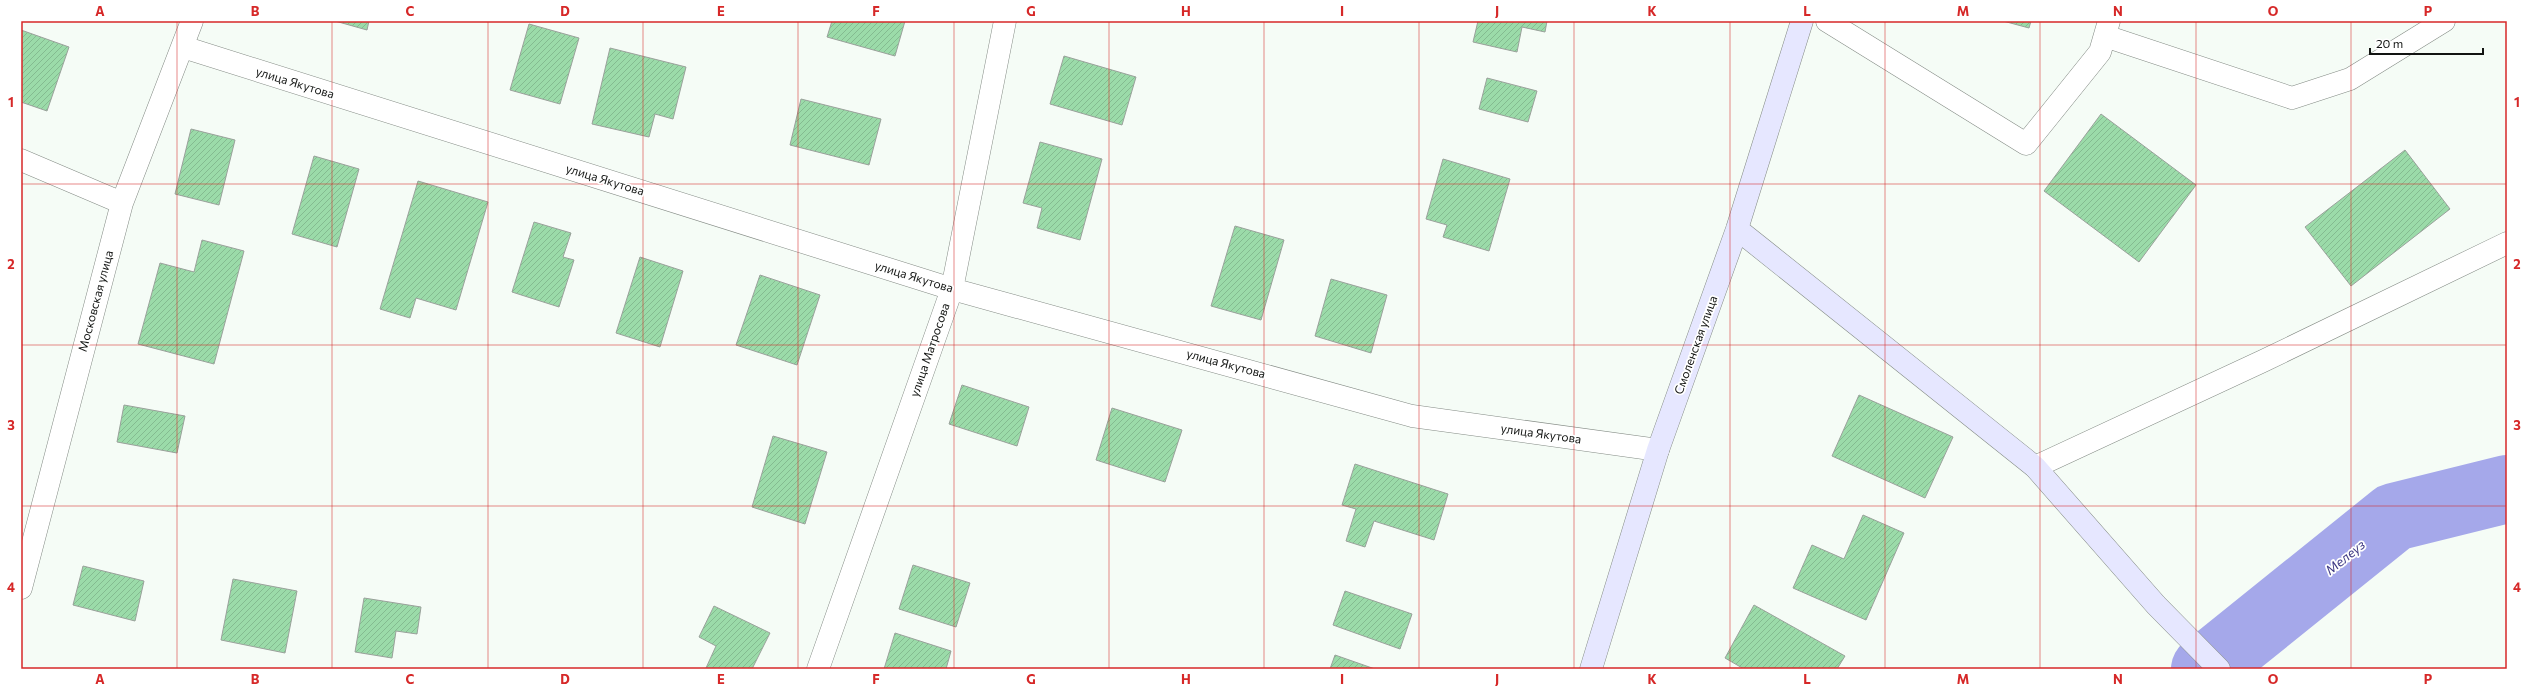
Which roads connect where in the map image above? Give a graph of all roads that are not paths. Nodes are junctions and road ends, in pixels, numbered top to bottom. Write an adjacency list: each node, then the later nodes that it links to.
1 (192, 21): 7 (street, Московская улица)
2 (1005, 21): 12 (street, улица Матросова)
3 (1802, 21): 10 (main road, Смоленская улица)
4 (1827, 21): 6 (street)
5 (2444, 21): 6 (street)
6 (2107, 28)
7 (183, 47): 9 (street, Московская улица); 12 (street, улица Якутова)
8 (21, 160): 9 (street)
9 (122, 203): 15 (street, Московская улица)
10 (1737, 229): 13 (main road, Смоленская улица); 14 (main road)
11 (2507, 243): 14 (street)
12 (952, 289): 13 (street, улица Якутова); 16 (street, улица Матросова)
13 (1658, 450): 17 (main road, Смоленская улица)
14 (2035, 466): 18 (main road)
15 (21, 588)
16 (818, 669)
17 (1591, 669)
18 (2219, 669)

